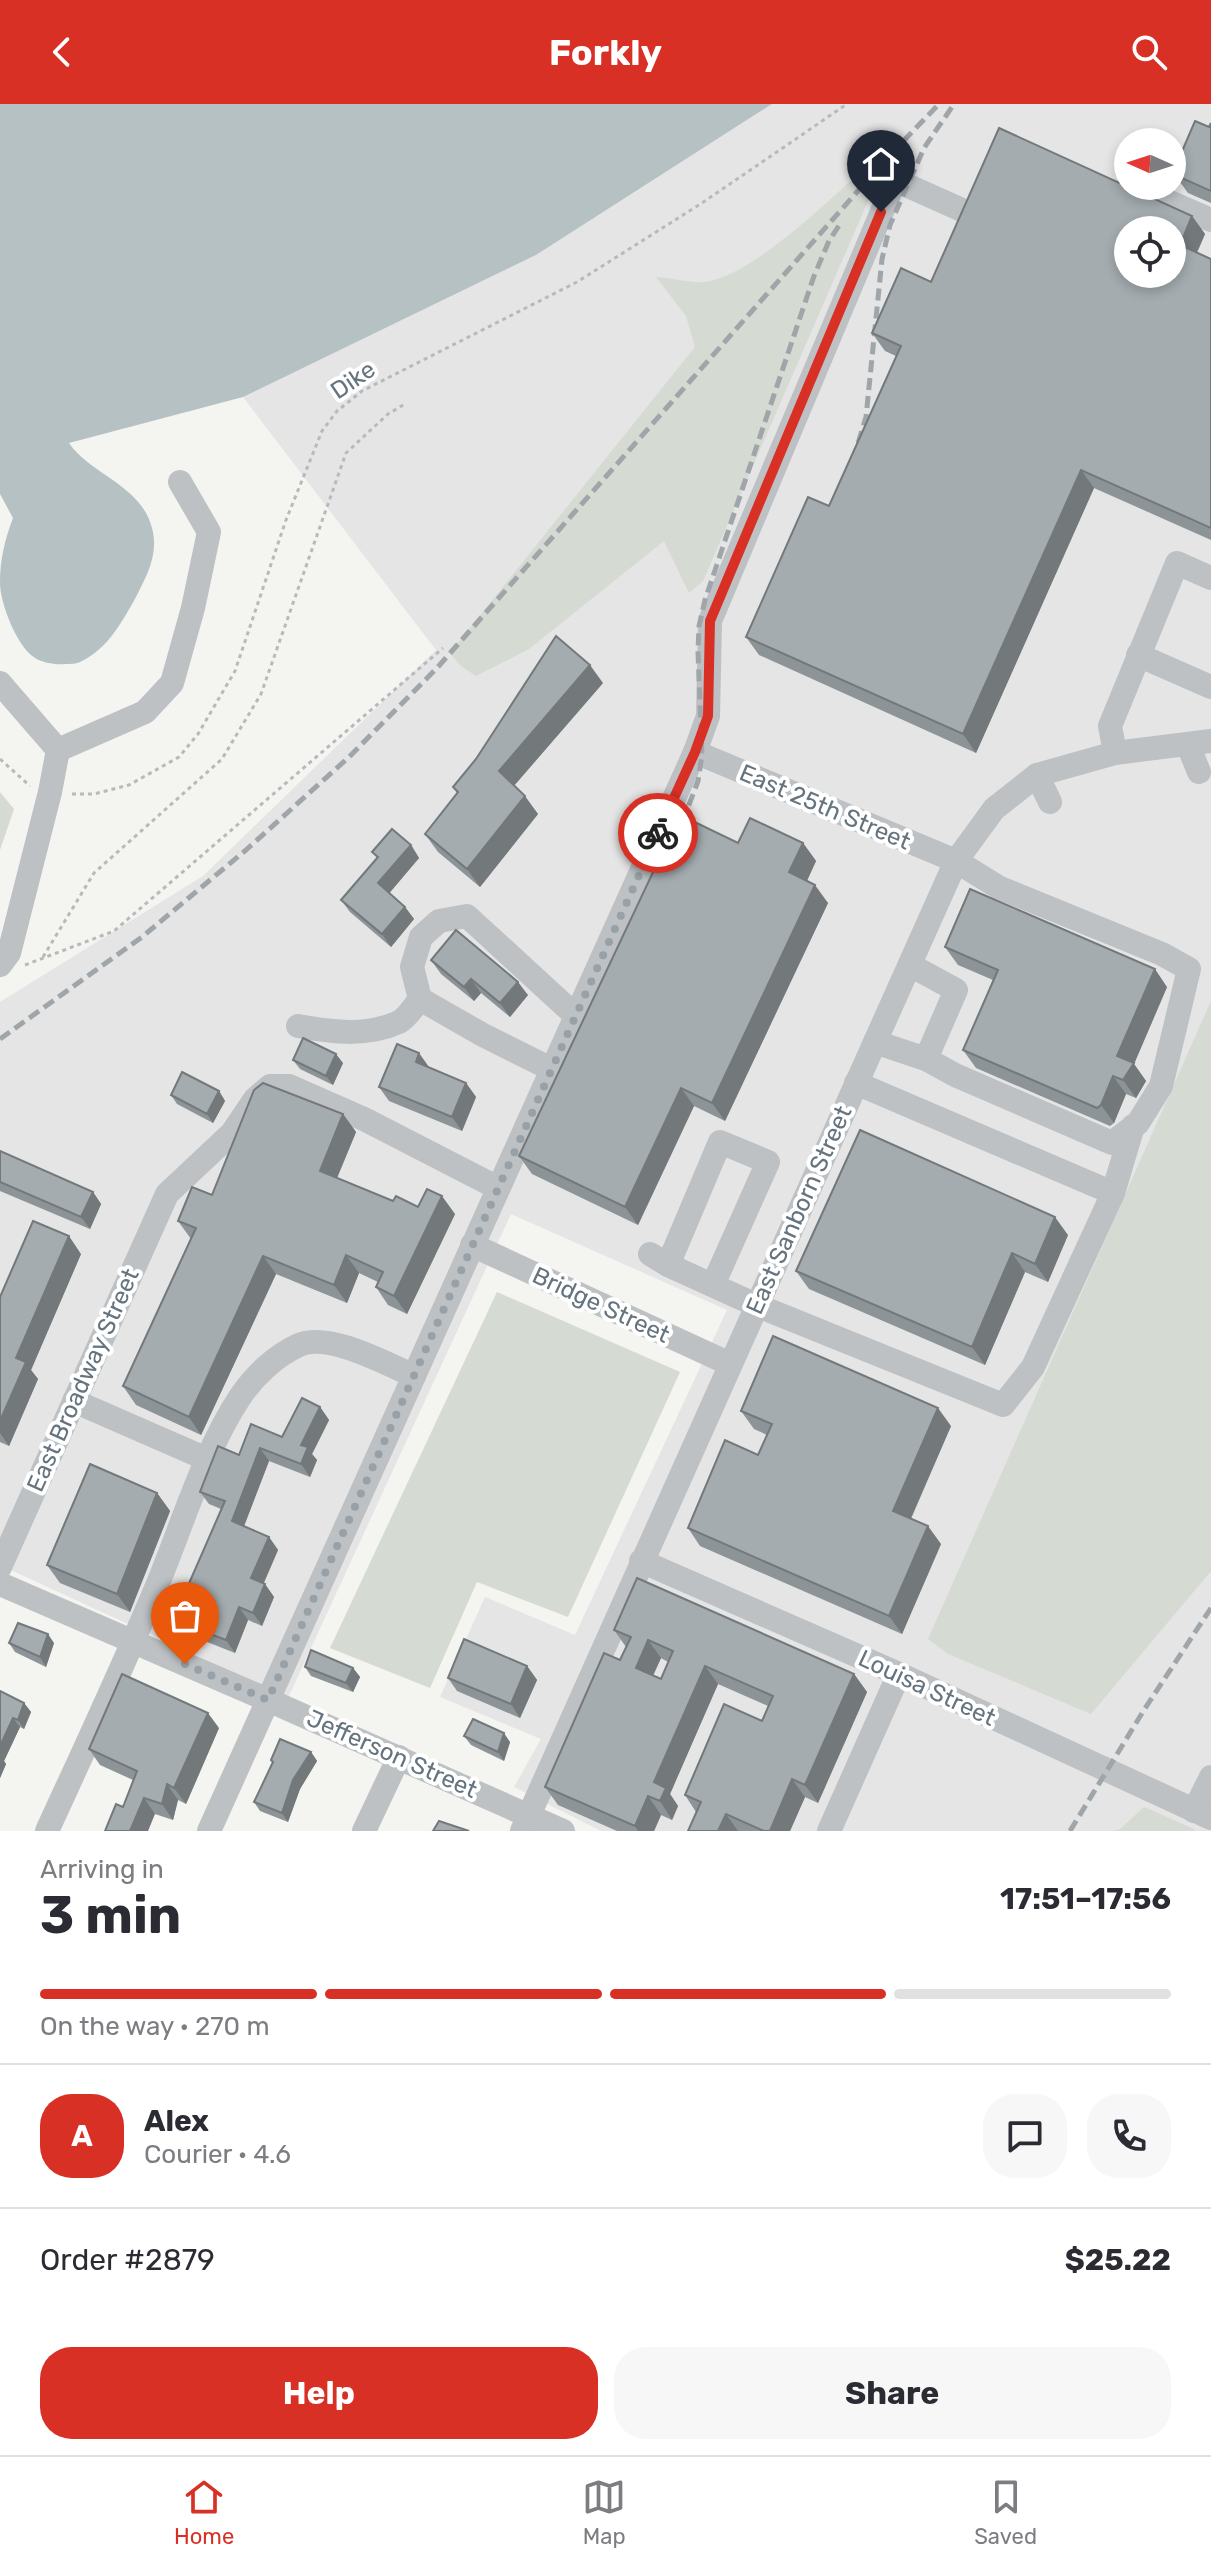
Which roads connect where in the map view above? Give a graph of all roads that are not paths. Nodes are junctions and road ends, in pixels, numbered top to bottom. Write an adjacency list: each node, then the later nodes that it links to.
1 (1165, 200): 3 (street)
2 (962, 210): 11 (street)
3 (1211, 220)
4 (180, 482): 10 (street)
5 (1211, 578): 6 (street)
6 (1138, 655): 8 (street); 12 (street)
7 (0, 683): 10 (street)
8 (1211, 687)
9 (1199, 743): 12 (street, East Sanborn Street); 13 (street)
10 (58, 750): 17 (street)
11 (695, 752): 16 (street, East 25th Street); 20 (street)
12 (1115, 753): 14 (street, East Sanborn Street)
13 (1199, 772)
14 (1037, 775): 15 (street); 16 (street, East Sanborn Street)
15 (1050, 802)
16 (956, 861): 18 (street, East Sanborn Street); 26 (street, East 25th Street)
17 (0, 965)
18 (910, 965): 22 (street, East Sanborn Street); 23 (street)
19 (420, 999): 20 (street); 21 (street); 24 (street)
20 (576, 1016): 24 (street)
21 (298, 1026)
22 (875, 1042): 23 (street); 25 (street, East Sanborn Street)
23 (926, 1059): 26 (street)
24 (551, 1069): 27 (street)
25 (856, 1083): 28 (street); 31 (street, East Sanborn Street)
26 (1133, 1126): 28 (street)
27 (498, 1188): 29 (street); 34 (street, East Broadway Street)
28 (1113, 1193): 31 (street)
29 (472, 1245): 32 (street, Bridge Street); 33 (street)
30 (713, 1285): 30 (street); 31 (street)
31 (756, 1305): 32 (street, East Sanborn Street)
32 (730, 1364): 36 (street, East Sanborn Street)
33 (414, 1376): 35 (street); 41 (street)
34 (74, 1401): 35 (street); 37 (street, East Broadway Street)
35 (209, 1460): 39 (street)
36 (641, 1561): 40 (street, Louisa Street); 45 (street, East Sanborn Street)
37 (0, 1567)
38 (0, 1584): 39 (street, Jefferson Street)
39 (133, 1642): 41 (street, Jefferson Street); 46 (street)
40 (899, 1674): 44 (street, Louisa Street); 50 (street)
41 (268, 1700): 42 (street, Jefferson Street); 47 (street)
42 (399, 1757): 45 (street, Jefferson Street); 48 (street)
43 (1211, 1777): 44 (street)
44 (1203, 1814)
45 (526, 1823): 49 (street, Jefferson Street)
46 (47, 1831)
47 (209, 1831)
48 (364, 1831)
49 (563, 1831)
50 (829, 1831)

